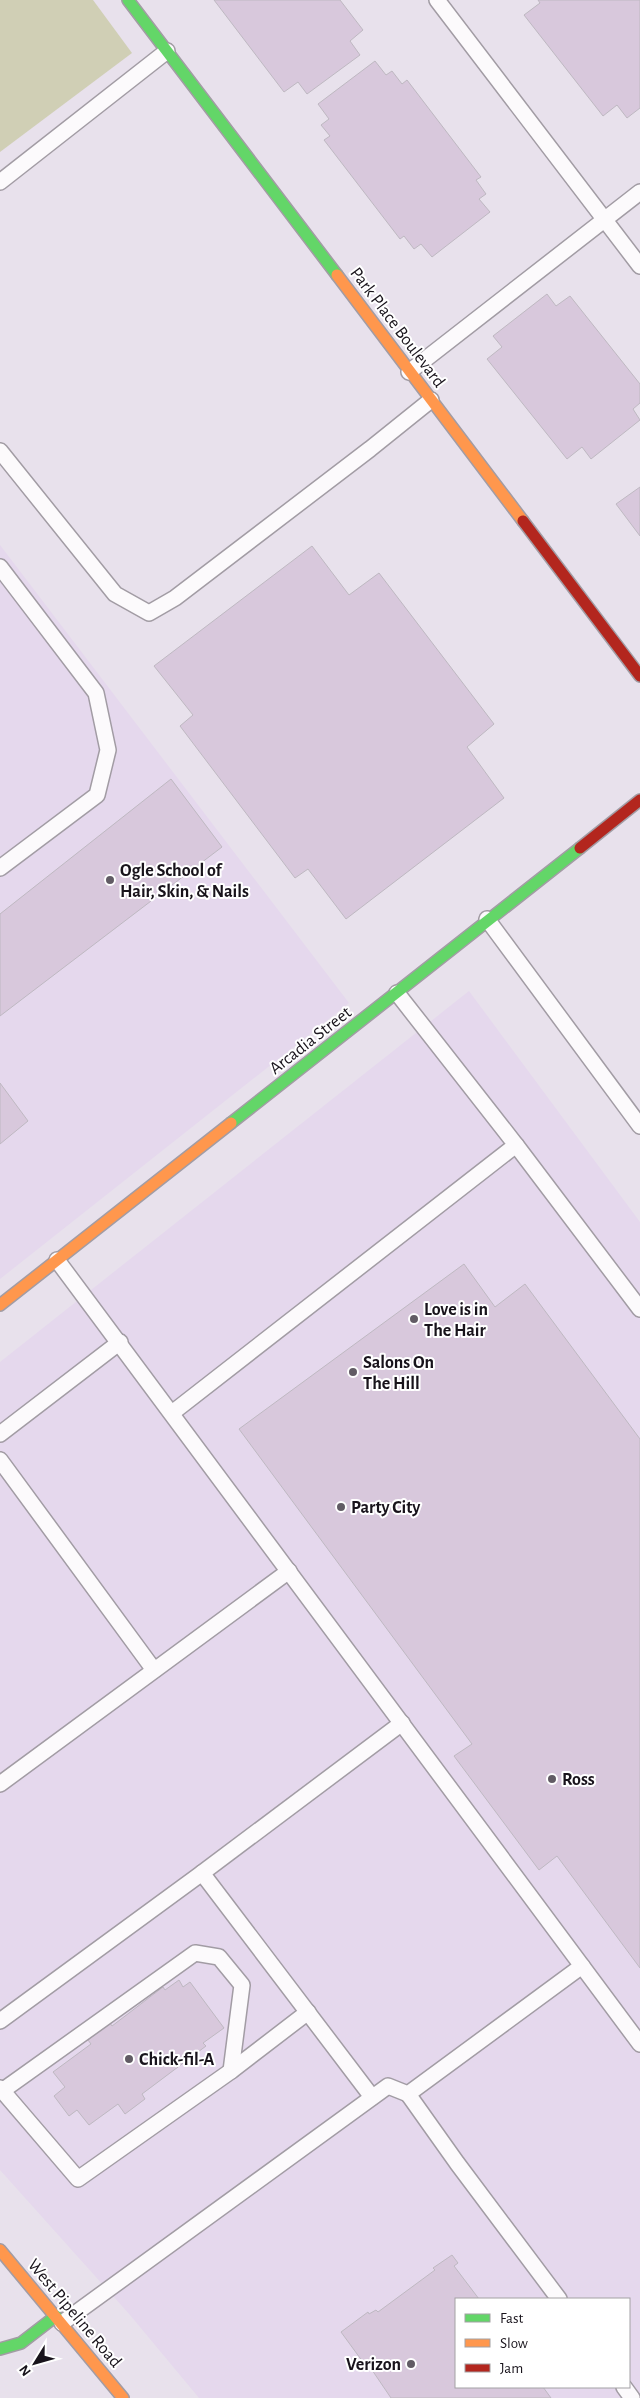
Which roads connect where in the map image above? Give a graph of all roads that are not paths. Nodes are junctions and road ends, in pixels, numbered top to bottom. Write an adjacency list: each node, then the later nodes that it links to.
1 (128, 0): 3 (street, Park Place Boulevard)
2 (437, 0): 6 (lane)
3 (167, 51): 4 (lane); 8 (street, Park Place Boulevard)
4 (0, 182)
5 (640, 192): 6 (lane)
6 (604, 220): 7 (lane); 8 (lane)
7 (640, 266)
8 (409, 372): 9 (street, Park Place Boulevard)
9 (431, 400): 10 (lane); 12 (street, Park Place Boulevard)
10 (0, 451)
11 (0, 568): 14 (lane)
12 (640, 676)
13 (640, 800): 15 (street, Arcadia Street)
14 (0, 868)
15 (487, 919): 16 (street, Arcadia Street); 17 (lane)
16 (397, 993): 18 (lane); 19 (street, Arcadia Street)
17 (640, 1126)
18 (516, 1145): 21 (lane); 23 (lane)
19 (57, 1260): 20 (street, Arcadia Street); 22 (lane)
20 (0, 1305)
21 (640, 1309)
22 (120, 1342): 23 (lane); 24 (lane)
23 (172, 1413): 26 (lane)
24 (0, 1434)
25 (0, 1460): 27 (lane)
26 (289, 1571): 27 (lane); 28 (lane)
27 (154, 1670): 29 (lane)
28 (402, 1723): 30 (lane); 31 (lane)
29 (0, 1784)
30 (202, 1873): 32 (lane); 33 (lane)
31 (582, 1966): 34 (lane); 37 (lane)
32 (308, 2012): 35 (lane); 38 (lane)
33 (0, 2022)
34 (640, 2044)
35 (231, 2071): 36 (lane); 36 (lane)
36 (1, 2090)
37 (408, 2094): 38 (lane); 40 (lane)
38 (372, 2097): 41 (lane)
39 (0, 2250): 41 (street, West Pipeline Road)
40 (558, 2298)
41 (59, 2320): 42 (street); 43 (street, West Pipeline Road)
42 (0, 2349)
43 (123, 2398)

